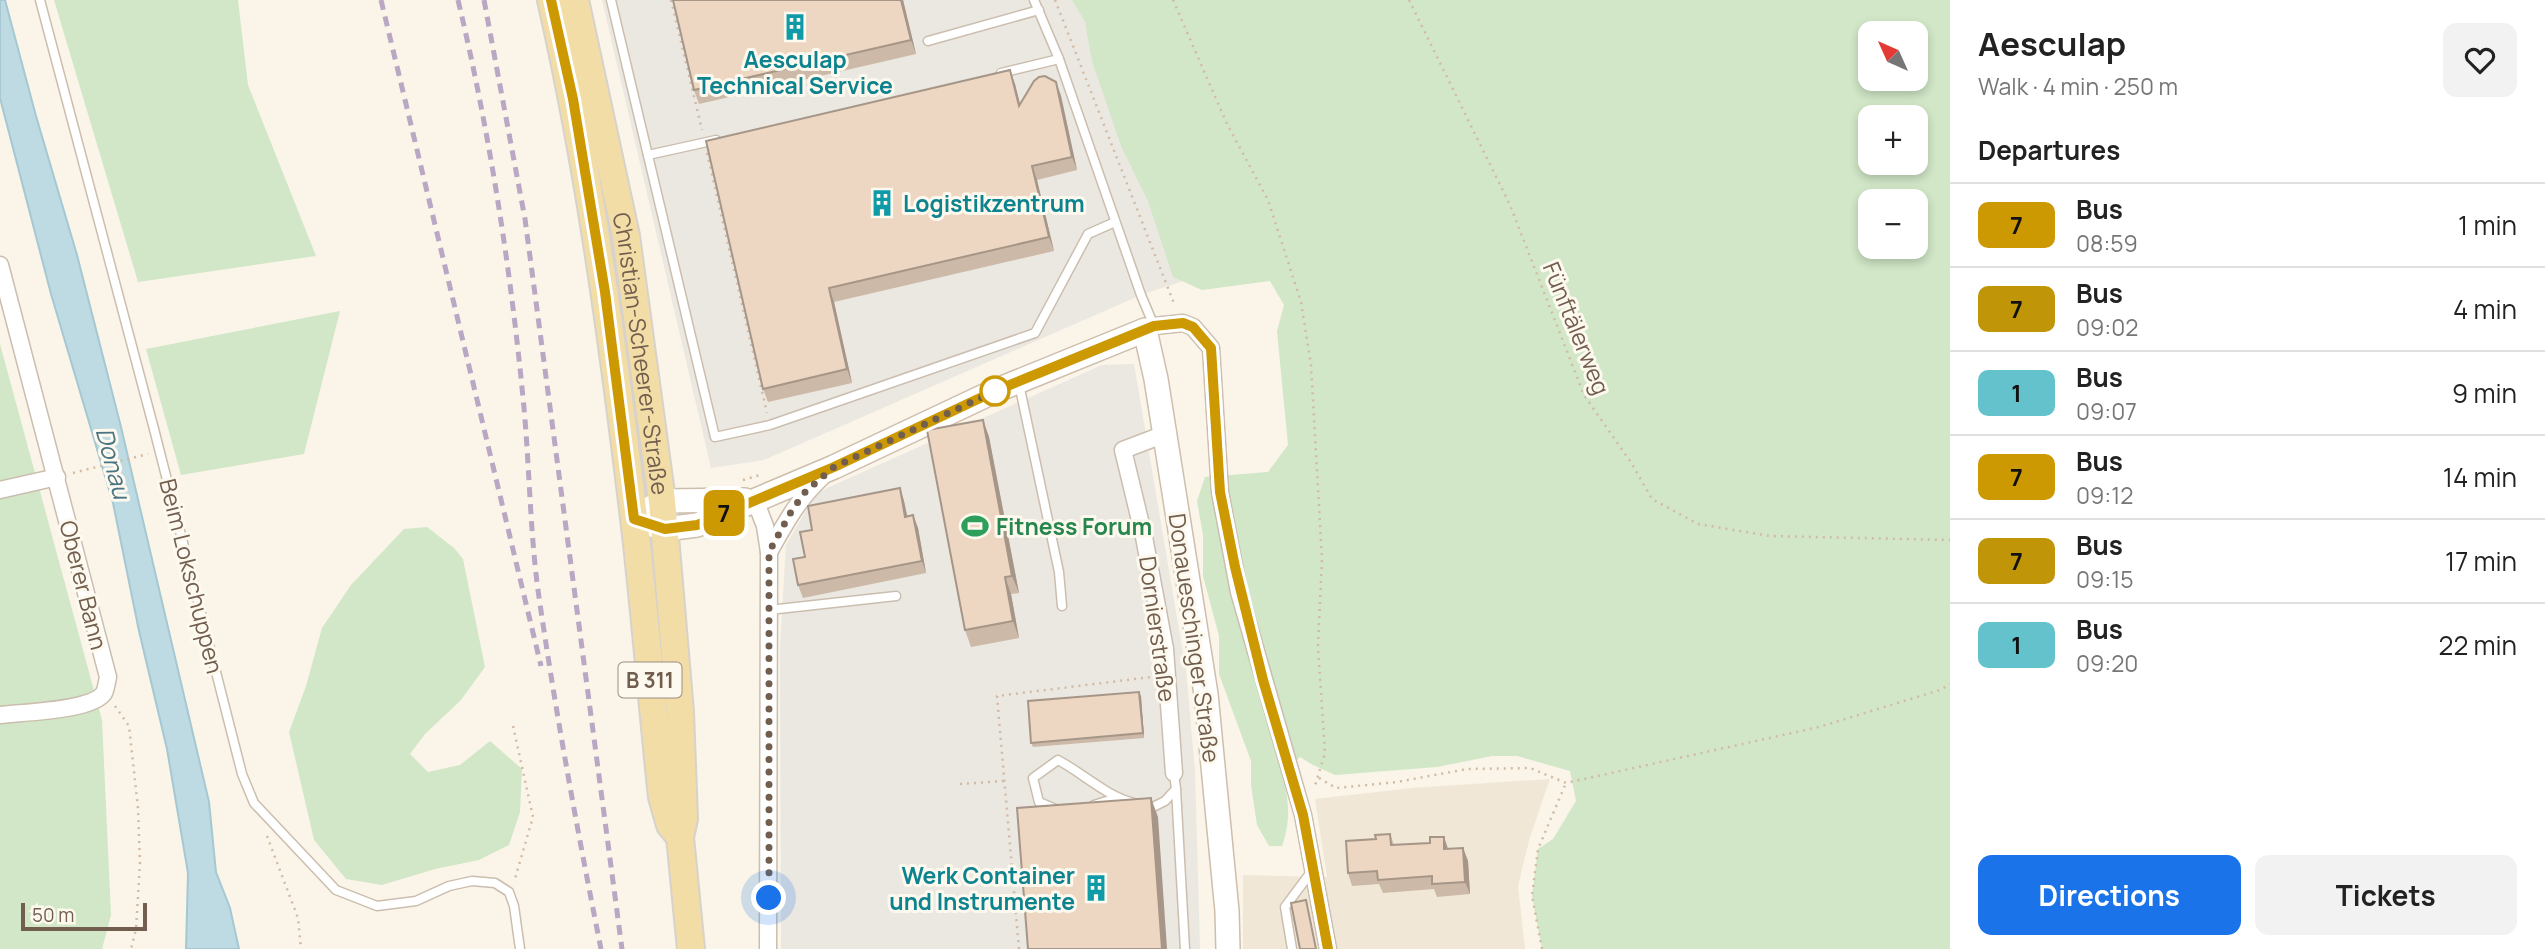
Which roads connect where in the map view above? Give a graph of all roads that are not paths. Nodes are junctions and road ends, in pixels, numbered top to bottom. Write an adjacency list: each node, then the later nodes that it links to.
1 (40, 0): 35 (lane, Beim Lokschuppen)
2 (551, 0): 22 (main road, Christian-Scheerer-Straße / B 311)
3 (575, 0): 21 (main road, Christian-Scheerer-Straße / B 311)
4 (611, 0): 11 (lane)
5 (1034, 0): 6 (lane)
6 (1039, 10): 7 (lane); 8 (lane)
7 (928, 41)
8 (1059, 59): 9 (lane); 12 (lane)
9 (993, 74)
10 (731, 136): 11 (lane)
11 (648, 155): 12 (lane)
12 (1115, 222): 14 (lane)
13 (0, 265): 18 (street, Oberer Bann)
14 (1150, 328): 15 (street); 16 (street, Donaueschinger Straße); 34 (street)
15 (1018, 382): 17 (street); 26 (lane)
16 (1165, 434): 29 (street, Dornierstraße); 39 (street, Donaueschinger Straße)
17 (834, 467): 20 (street); 24 (street)
18 (57, 478): 19 (street); 28 (street, Oberer Bann)
19 (0, 489)
20 (755, 500): 21 (street); 23 (street); 24 (street)
21 (662, 501): 22 (street); 23 (main road, Christian-Scheerer-Straße / B 311)
22 (634, 519): 23 (street); 33 (main road, Christian-Scheerer-Straße / B 311)
23 (665, 529): 33 (main road, Christian-Scheerer-Straße / B 311)
24 (769, 552): 27 (street)
25 (896, 596): 27 (lane)
26 (1062, 606)
27 (769, 610): 37 (street)
28 (0, 715)
29 (1175, 781): 30 (lane); 38 (lane)
30 (1116, 798): 31 (lane); 32 (lane)
31 (1079, 809)
32 (1067, 813)
33 (680, 837): 36 (main road, Christian-Scheerer-Straße / B 311)
34 (1313, 870): 40 (lane); 41 (street)
35 (520, 949)
36 (691, 949)
37 (768, 949)
38 (1185, 949)
39 (1228, 949)
40 (1292, 949)
41 (1328, 949)

